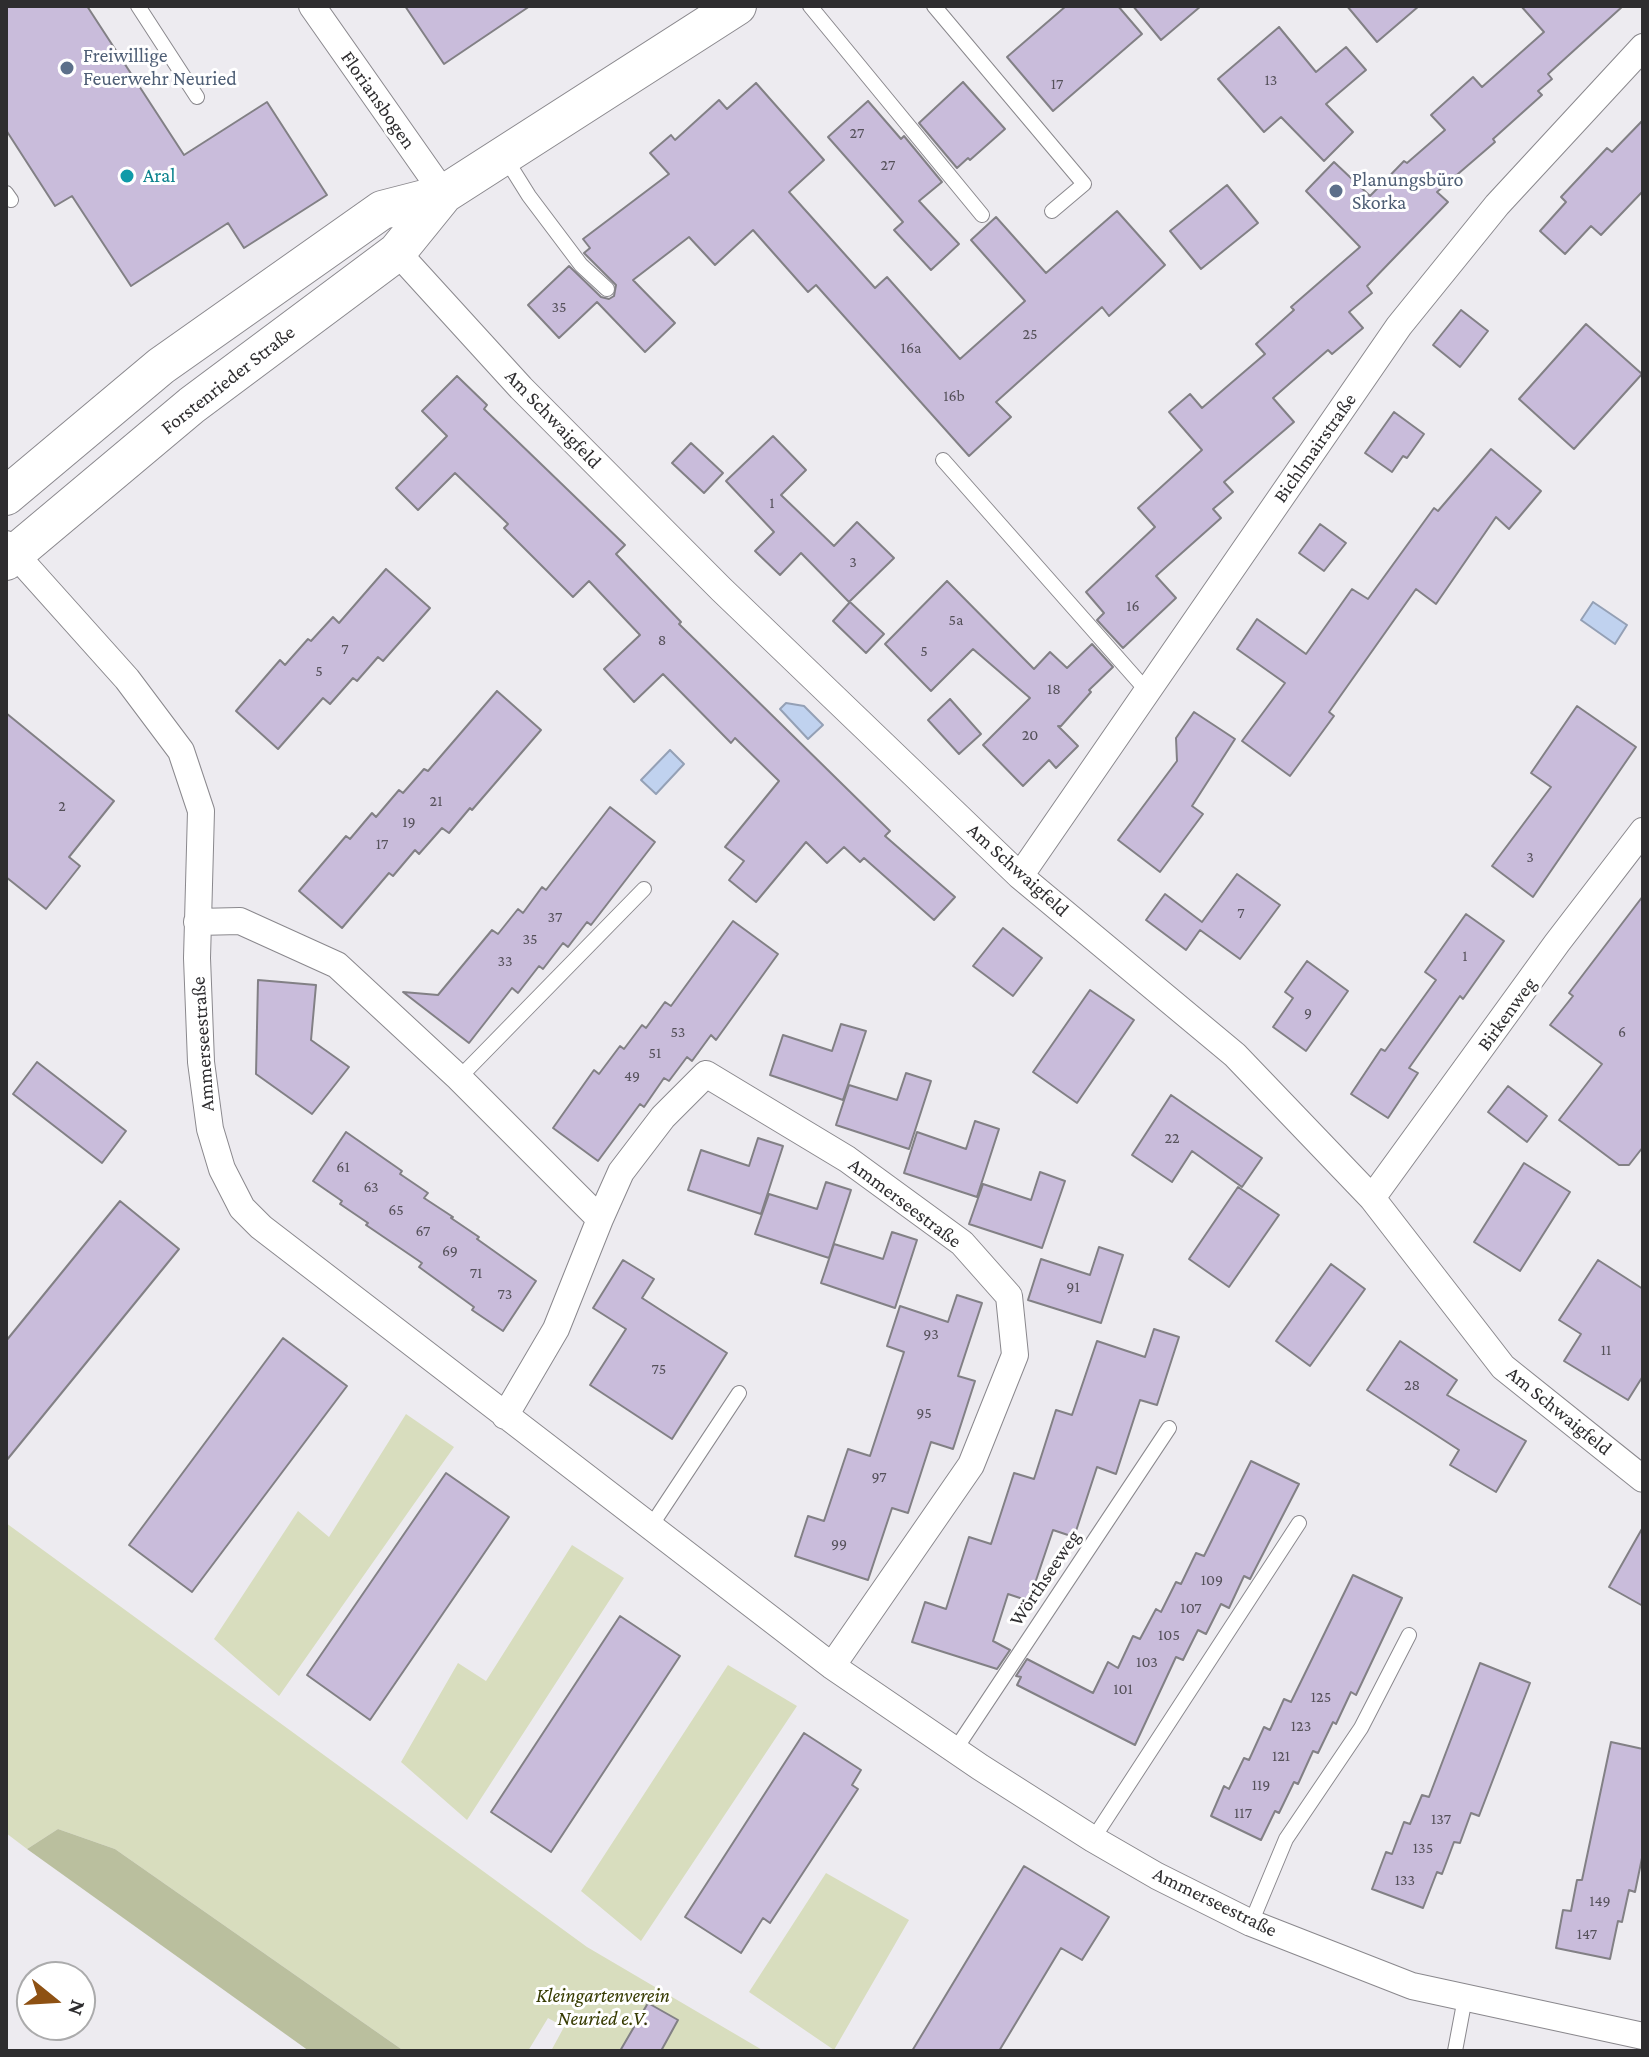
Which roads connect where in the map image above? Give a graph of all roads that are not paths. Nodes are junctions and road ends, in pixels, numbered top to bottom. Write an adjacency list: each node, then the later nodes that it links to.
1 (138, 6): 7 (lane)
2 (312, 6): 9 (street, Floriansbogen)
3 (737, 6): 8 (main road, Forstenrieder Straße)
4 (810, 6): 11 (lane)
5 (934, 6): 10 (lane)
6 (1643, 47): 17 (street, Bichlmairstraße)
7 (197, 97)
8 (504, 156): 9 (main road, Forstenrieder Straße); 13 (lane)
9 (444, 194): 12 (main road, Forstenrieder Straße); 15 (main road, Forstenrieder Straße)
10 (1052, 211)
11 (982, 215)
12 (397, 252): 16 (main road, Forstenrieder Straße); 19 (street, Am Schwaigfeld)
13 (607, 289)
14 (943, 460): 17 (lane)
15 (6, 496)
16 (9, 553): 21 (street, Ammerseestraße)
17 (1147, 691): 19 (street, Bichlmairstraße)
18 (1643, 831): 23 (street, Birkenweg)
19 (1020, 876): 23 (street, Am Schwaigfeld)
20 (644, 889): 22 (lane)
21 (197, 922): 22 (street); 26 (street, Ammerseestraße)
22 (459, 1078): 24 (street)
23 (1372, 1198): 28 (street, Am Schwaigfeld)
24 (600, 1219): 26 (street, Ammerseestraße); 32 (street, Ammerseestraße)
25 (739, 1393): 30 (lane)
26 (505, 1416): 30 (street, Ammerseestraße)
27 (1169, 1428): 33 (lane, Wörthseeweg)
28 (1643, 1479)
29 (1299, 1523): 34 (lane)
30 (651, 1526): 32 (street, Ammerseestraße)
31 (1409, 1635): 35 (lane)
32 (832, 1666): 33 (street, Ammerseestraße)
33 (955, 1750): 34 (street, Ammerseestraße)
34 (1093, 1839): 35 (street, Ammerseestraße)
35 (1251, 1923): 36 (street, Ammerseestraße)
36 (1465, 1998): 37 (street, Ammerseestraße); 38 (lane)
37 (1643, 2036)
38 (1455, 2051)

